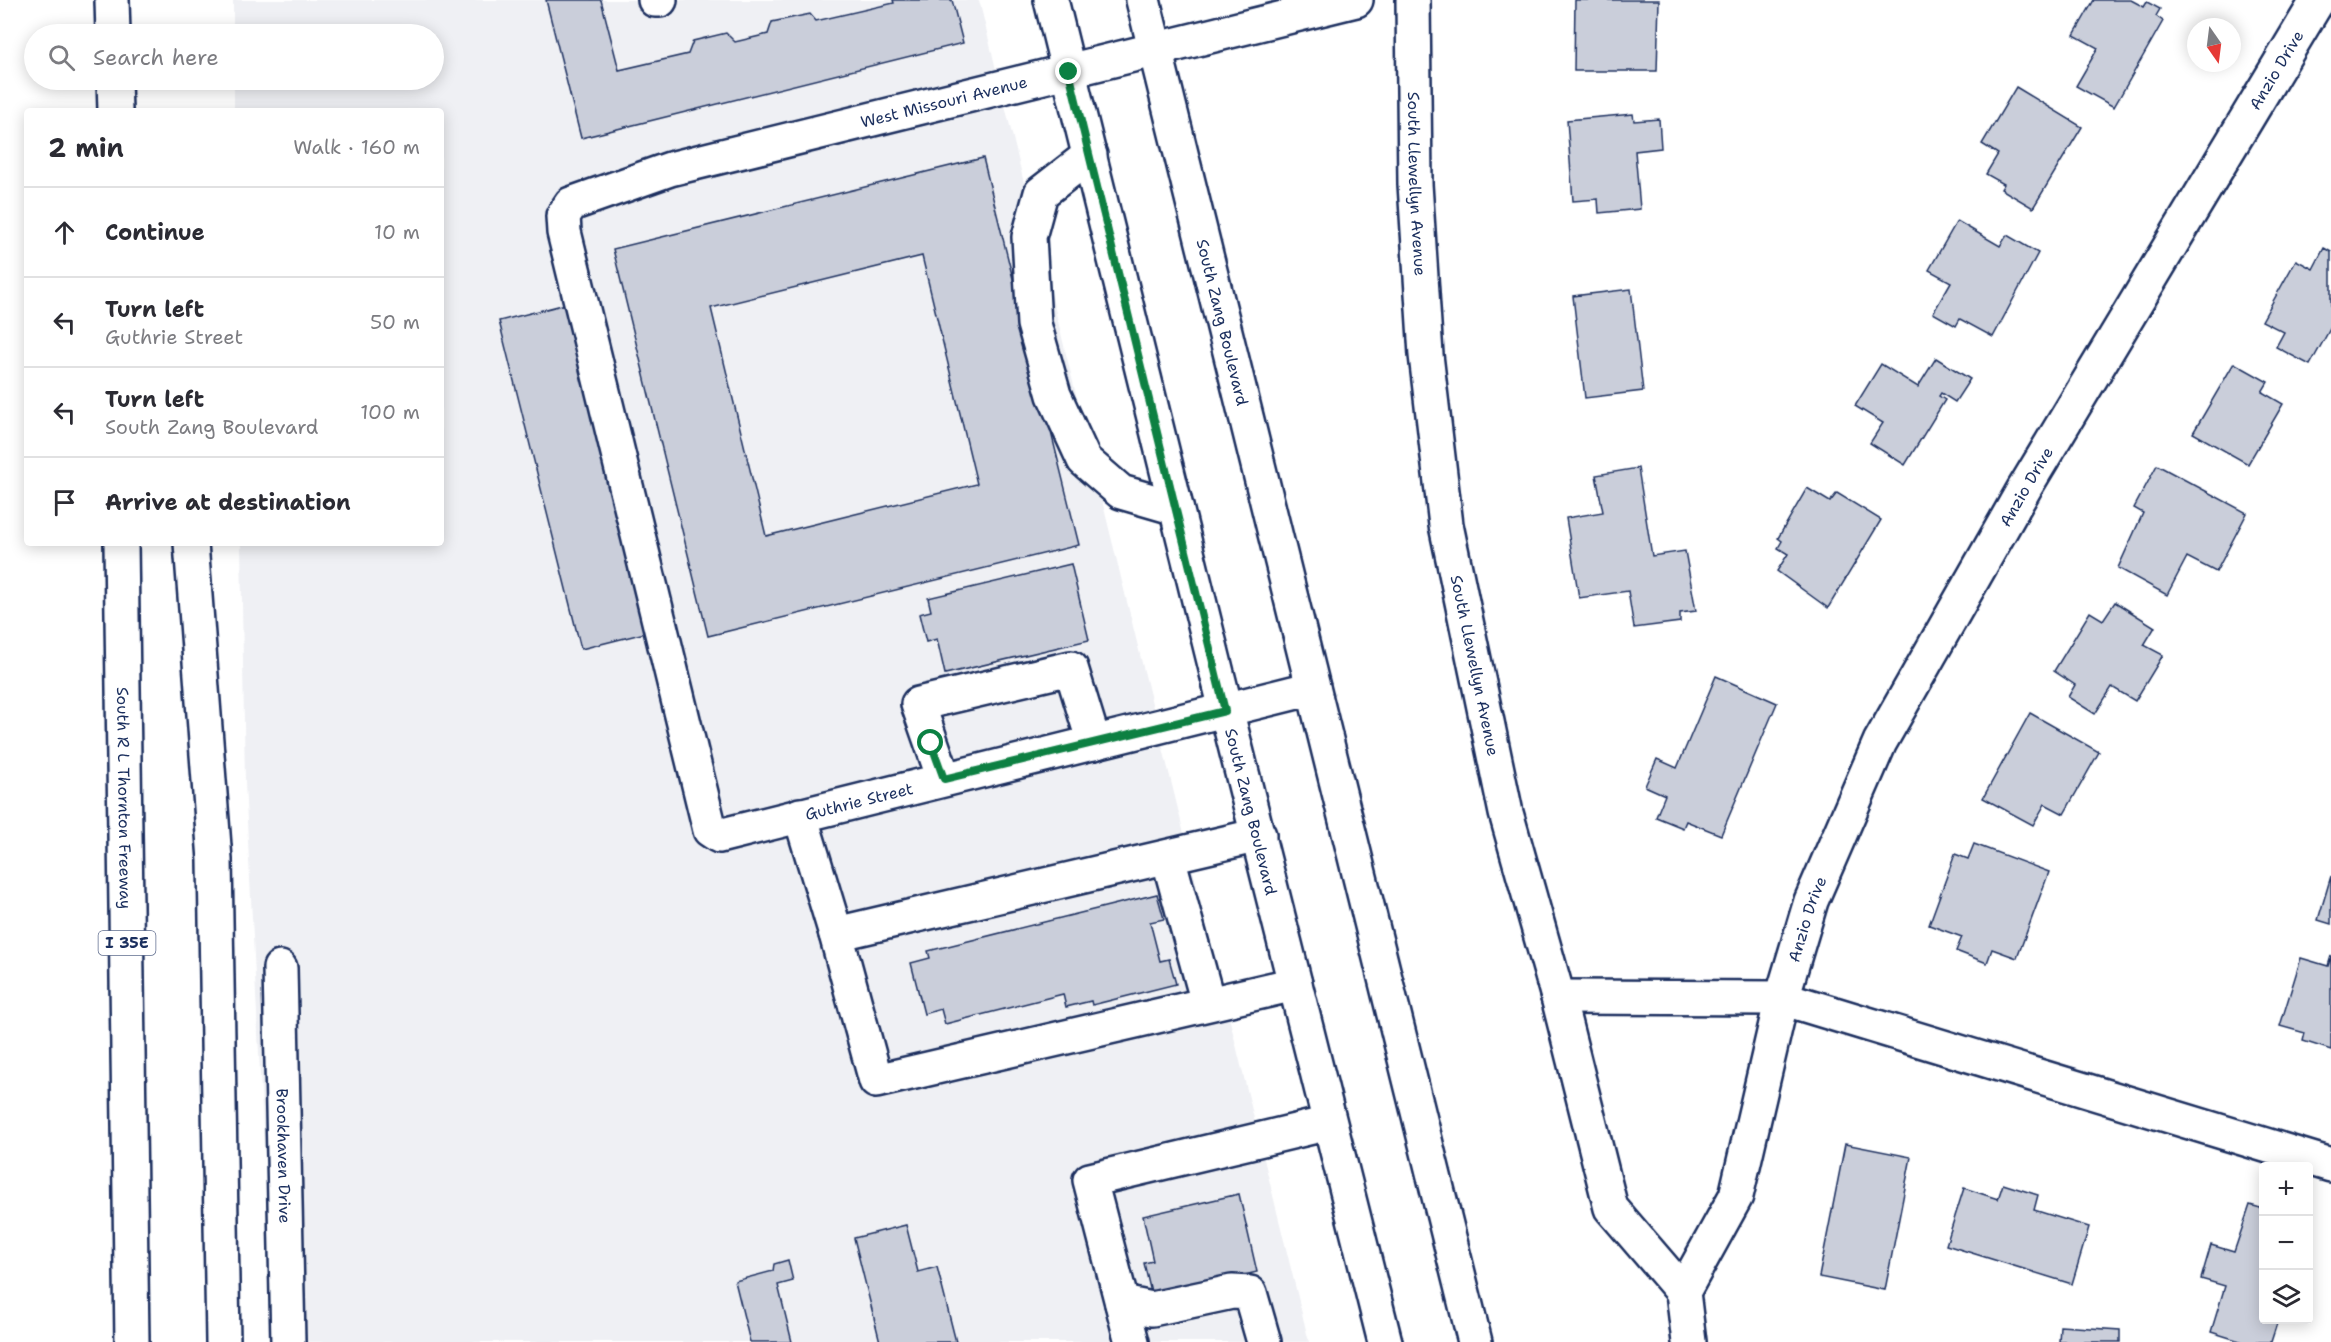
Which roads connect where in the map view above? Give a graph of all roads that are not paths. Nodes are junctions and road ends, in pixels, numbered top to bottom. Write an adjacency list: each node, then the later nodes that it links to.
1 (112, 0): 9 (main road)
2 (655, 0): 3 (main road)
3 (660, 0)
4 (1051, 0): 11 (main road, South Zang Boulevard)
5 (1143, 0): 10 (main road, South Zang Boulevard)
6 (1356, 0): 10 (main road, West Missouri Avenue)
7 (1413, 0): 29 (main road, South Llewellyn Avenue)
8 (2318, 0): 30 (main road, Anzio Drive)
9 (113, 24)
10 (1155, 51): 11 (main road, West Missouri Avenue); 18 (main road, South Zang Boulevard)
11 (1069, 72): 14 (main road, South Zang Boulevard); 23 (main road, West Missouri Avenue)
12 (114, 90): 13 (main road)
13 (115, 108)
14 (1090, 155): 15 (main road, South Zang Boulevard); 15 (main road)
15 (1176, 508): 19 (main road, South Zang Boulevard)
16 (121, 546): 36 (main road, South R L Thornton Freeway / I 35E)
17 (191, 546): 37 (main road)
18 (1313, 688): 19 (main road, Guthrie Street); 42 (main road, South Zang Boulevard)
19 (1225, 711): 20 (main road, Guthrie Street); 24 (main road, South Zang Boulevard)
20 (1094, 743): 21 (main road, Guthrie Street); 21 (main road)
21 (944, 779): 22 (main road, Guthrie Street)
22 (800, 815): 23 (main road, Guthrie Street); 26 (main road)
23 (754, 827)
24 (1258, 835): 25 (main road); 28 (main road, South Zang Boulevard)
25 (1168, 857): 26 (main road); 31 (main road)
26 (836, 934): 31 (main road)
27 (280, 968): 38 (main road, Brookhaven Drive)
28 (1295, 984): 31 (main road); 32 (main road, South Zang Boulevard)
29 (1558, 997): 30 (main road); 34 (main road, South Llewellyn Avenue)
30 (1782, 998): 33 (main road); 34 (main road, Anzio Drive)
31 (1200, 1005)
32 (1329, 1123): 35 (main road); 41 (main road, South Zang Boulevard)
33 (2331, 1165)
34 (1683, 1292): 43 (main road)
35 (1122, 1303): 39 (main road); 40 (main road)
36 (132, 1342)
37 (223, 1342)
38 (288, 1342)
39 (1132, 1342)
40 (1264, 1342)
41 (1385, 1342)
42 (1475, 1342)
43 (1689, 1342)

